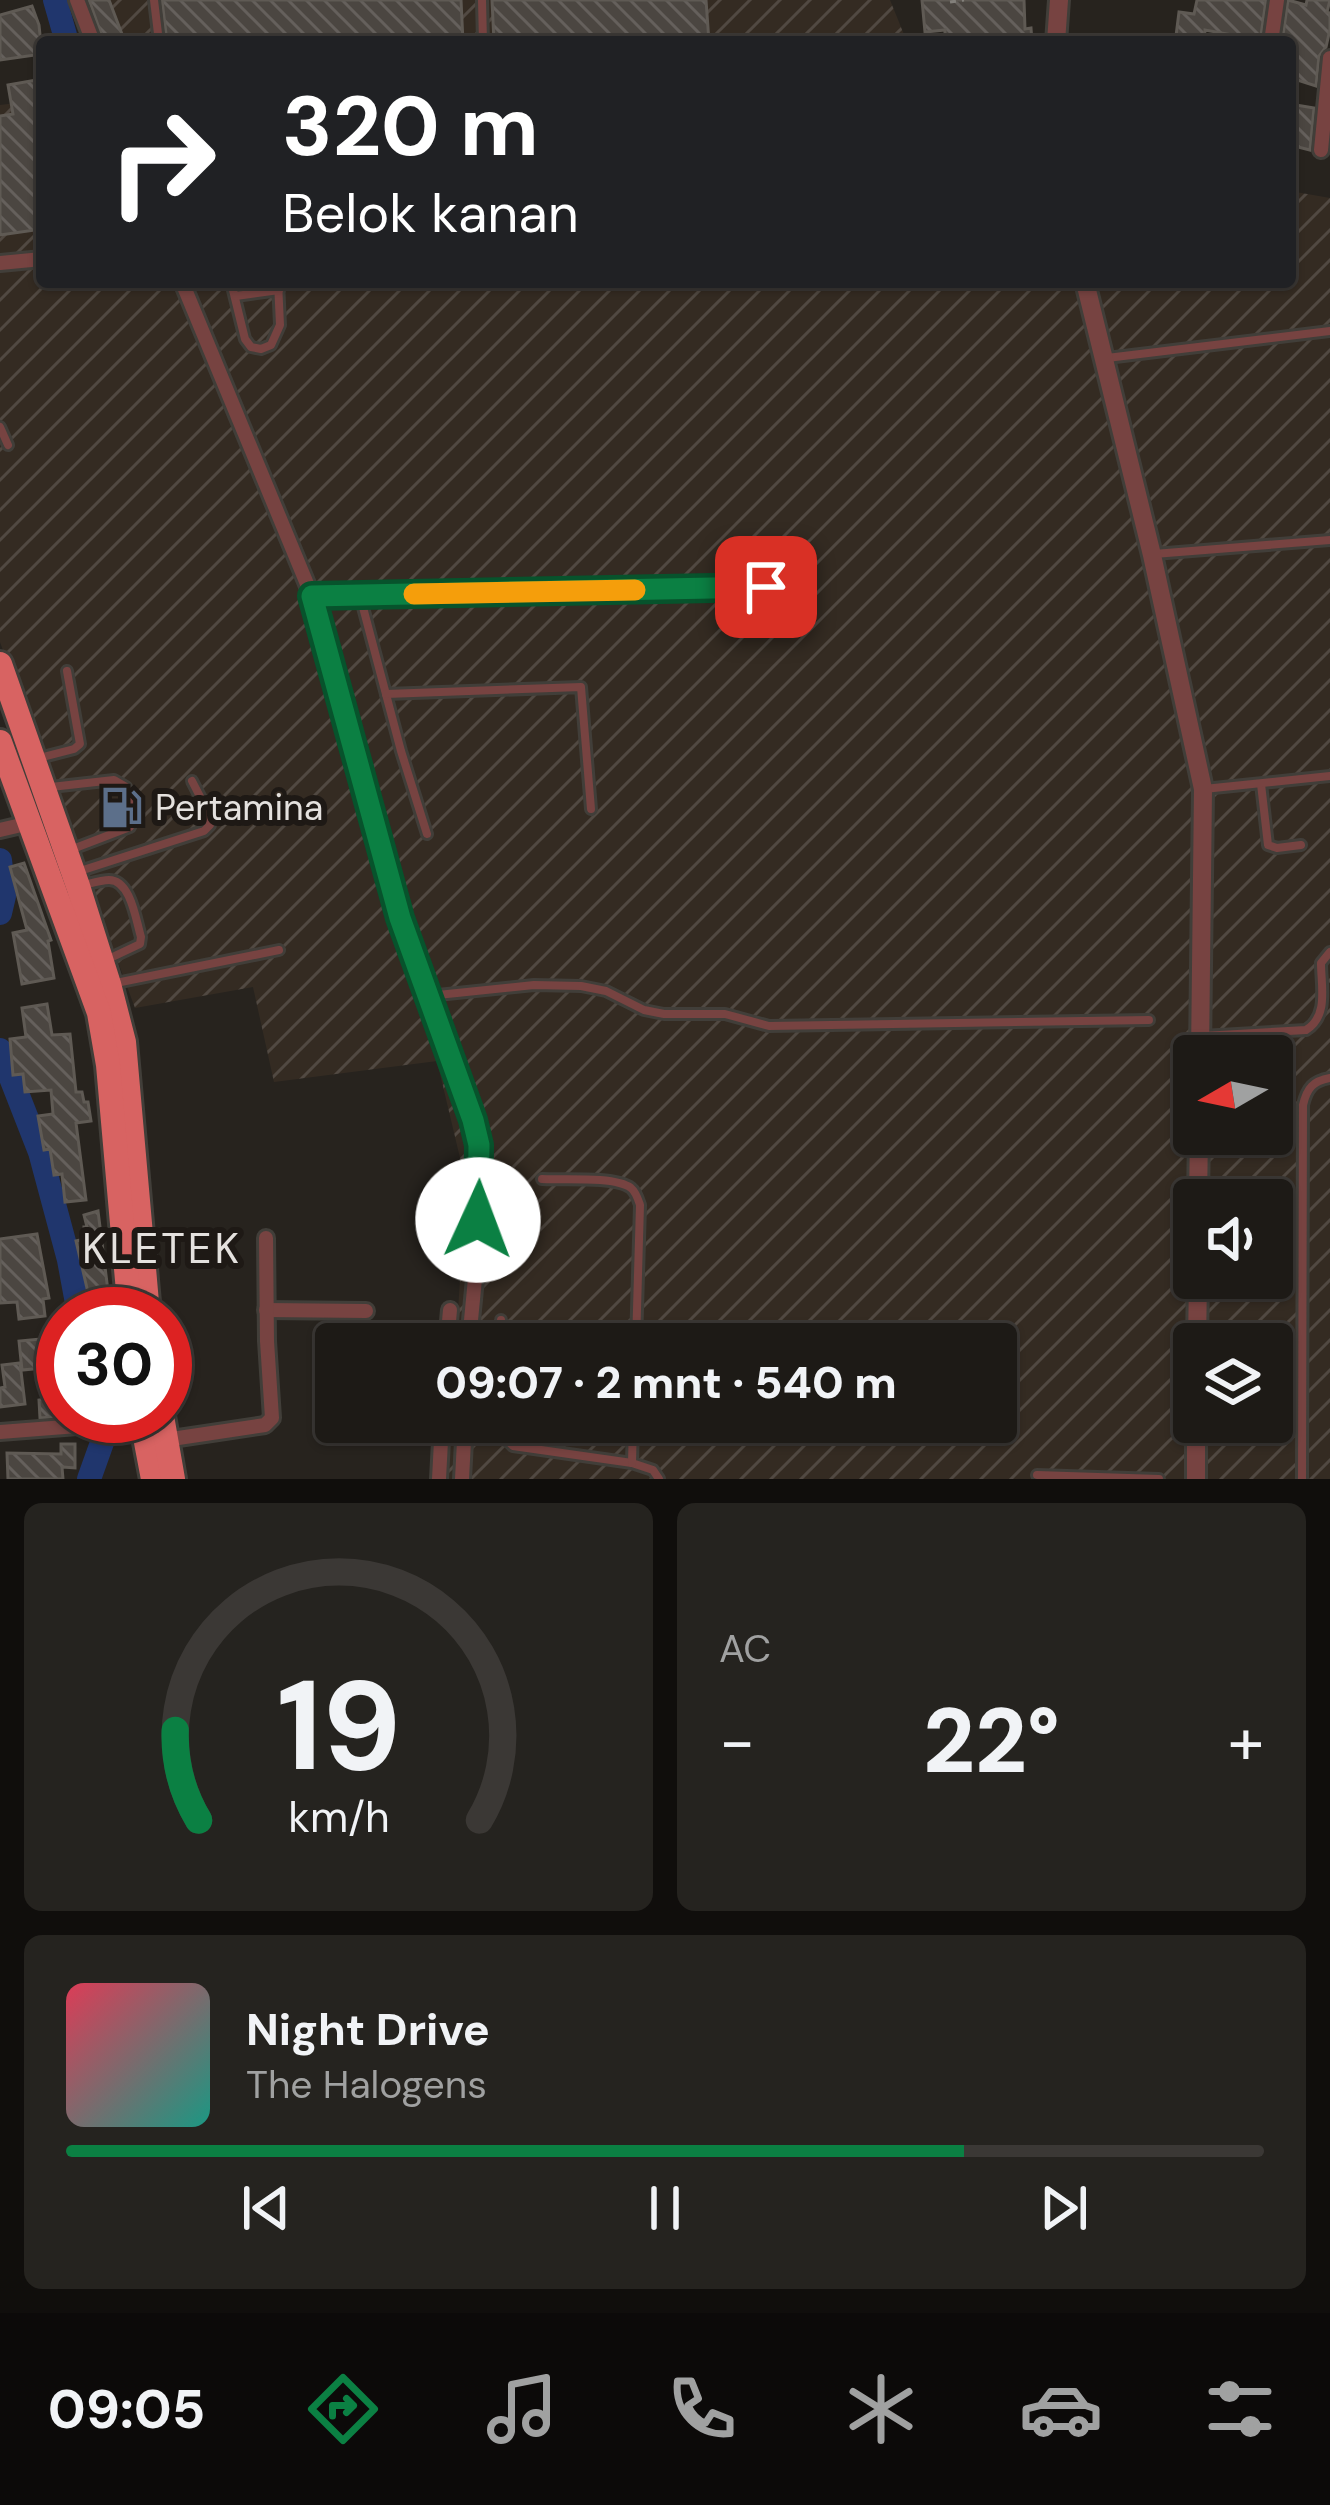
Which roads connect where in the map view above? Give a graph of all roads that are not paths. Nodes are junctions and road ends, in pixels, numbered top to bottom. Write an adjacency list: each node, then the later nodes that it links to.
1 (77, 0): 6 (street)
2 (154, 0): 7 (lane)
3 (482, 0): 8 (lane)
4 (1059, 0): 9 (street)
5 (1277, 0): 10 (street)
6 (91, 36)
7 (158, 36)
8 (483, 36)
9 (1056, 36)
10 (1272, 36)
11 (1330, 58): 12 (street)
12 (1321, 150)
13 (36, 260): 14 (street)
14 (0, 263)
15 (184, 288): 28 (street)
16 (233, 288): 20 (lane)
17 (270, 288): 20 (lane)
18 (279, 288): 20 (lane)
19 (1087, 288): 22 (street)
20 (236, 296)
21 (1330, 331): 22 (lane)
22 (1105, 358): 26 (street)
23 (0, 427): 24 (lane)
24 (8, 445)
25 (1330, 540): 26 (lane)
26 (1153, 555): 39 (street)
27 (766, 587): 29 (lane)
28 (312, 596): 29 (lane); 48 (street)
29 (360, 596): 32 (lane)
30 (0, 664): 34 (highway)
31 (67, 670): 34 (lane)
32 (386, 694): 40 (lane); 42 (lane)
33 (0, 742): 41 (highway)
34 (34, 759): 38 (highway)
35 (1330, 776): 37 (lane)
36 (192, 782): 44 (lane)
37 (1261, 784): 39 (lane); 43 (lane)
38 (44, 788): 44 (highway); 44 (lane)
39 (1203, 789): 50 (street)
40 (592, 809)
41 (14, 827): 55 (highway)
42 (427, 834)
43 (1301, 845)
44 (72, 870): 47 (highway); 47 (lane)
45 (279, 950): 47 (lane)
46 (1330, 952): 51 (lane)
47 (106, 973): 56 (highway)
48 (428, 996): 49 (lane); 61 (street)
49 (1149, 1020)
50 (1200, 1035)
51 (1273, 1035)
52 (1330, 1078): 82 (lane)
53 (542, 1179): 62 (lane)
54 (266, 1238): 57 (street)
55 (128, 1287)
56 (146, 1287)
57 (266, 1310): 59 (street); 63 (street)
58 (450, 1310): 60 (street)
59 (366, 1311)
60 (449, 1323)
61 (470, 1323)
62 (637, 1323)
63 (192, 1423)
64 (36, 1429): 65 (street)
65 (0, 1432)
66 (148, 1443): 75 (highway)
67 (155, 1443): 76 (highway)
68 (441, 1443): 77 (street)
69 (464, 1443): 78 (street)
70 (510, 1443): 73 (lane)
71 (632, 1443): 73 (lane)
72 (1196, 1443): 81 (street)
73 (632, 1463): 79 (lane)
74 (1037, 1475): 80 (lane)
75 (153, 1479)
76 (173, 1479)
77 (439, 1479)
78 (462, 1479)
79 (659, 1479)
80 (1160, 1479)
81 (1196, 1479)
82 (1302, 1479)

